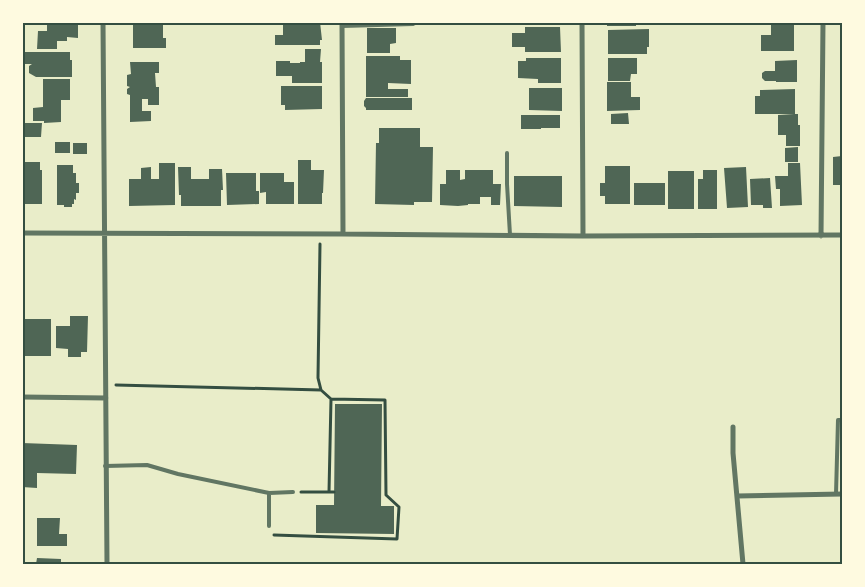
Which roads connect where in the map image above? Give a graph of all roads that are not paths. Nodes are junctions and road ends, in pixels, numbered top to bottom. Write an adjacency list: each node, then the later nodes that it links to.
1 (103, 22): 8 (street)
2 (417, 22): 5 (lane)
3 (582, 22): 12 (street)
4 (823, 22): 13 (street)
5 (342, 24): 9 (street)
6 (507, 153): 10 (lane)
7 (22, 233): 8 (street)
8 (105, 233): 9 (street); 15 (street)
9 (343, 234): 10 (street)
10 (510, 235): 12 (street)
11 (842, 235): 13 (street)
12 (583, 236): 13 (street)
13 (822, 236)
14 (22, 397): 15 (street)
15 (106, 398): 18 (street)
16 (842, 420): 21 (lane)
17 (733, 427): 23 (street)
18 (105, 466): 20 (lane); 25 (street)
19 (293, 492): 20 (lane)
20 (269, 493): 24 (lane)
21 (836, 494): 22 (street); 23 (street)
22 (842, 494)
23 (737, 496): 26 (street)
24 (269, 526)
25 (107, 564)
26 (743, 564)

